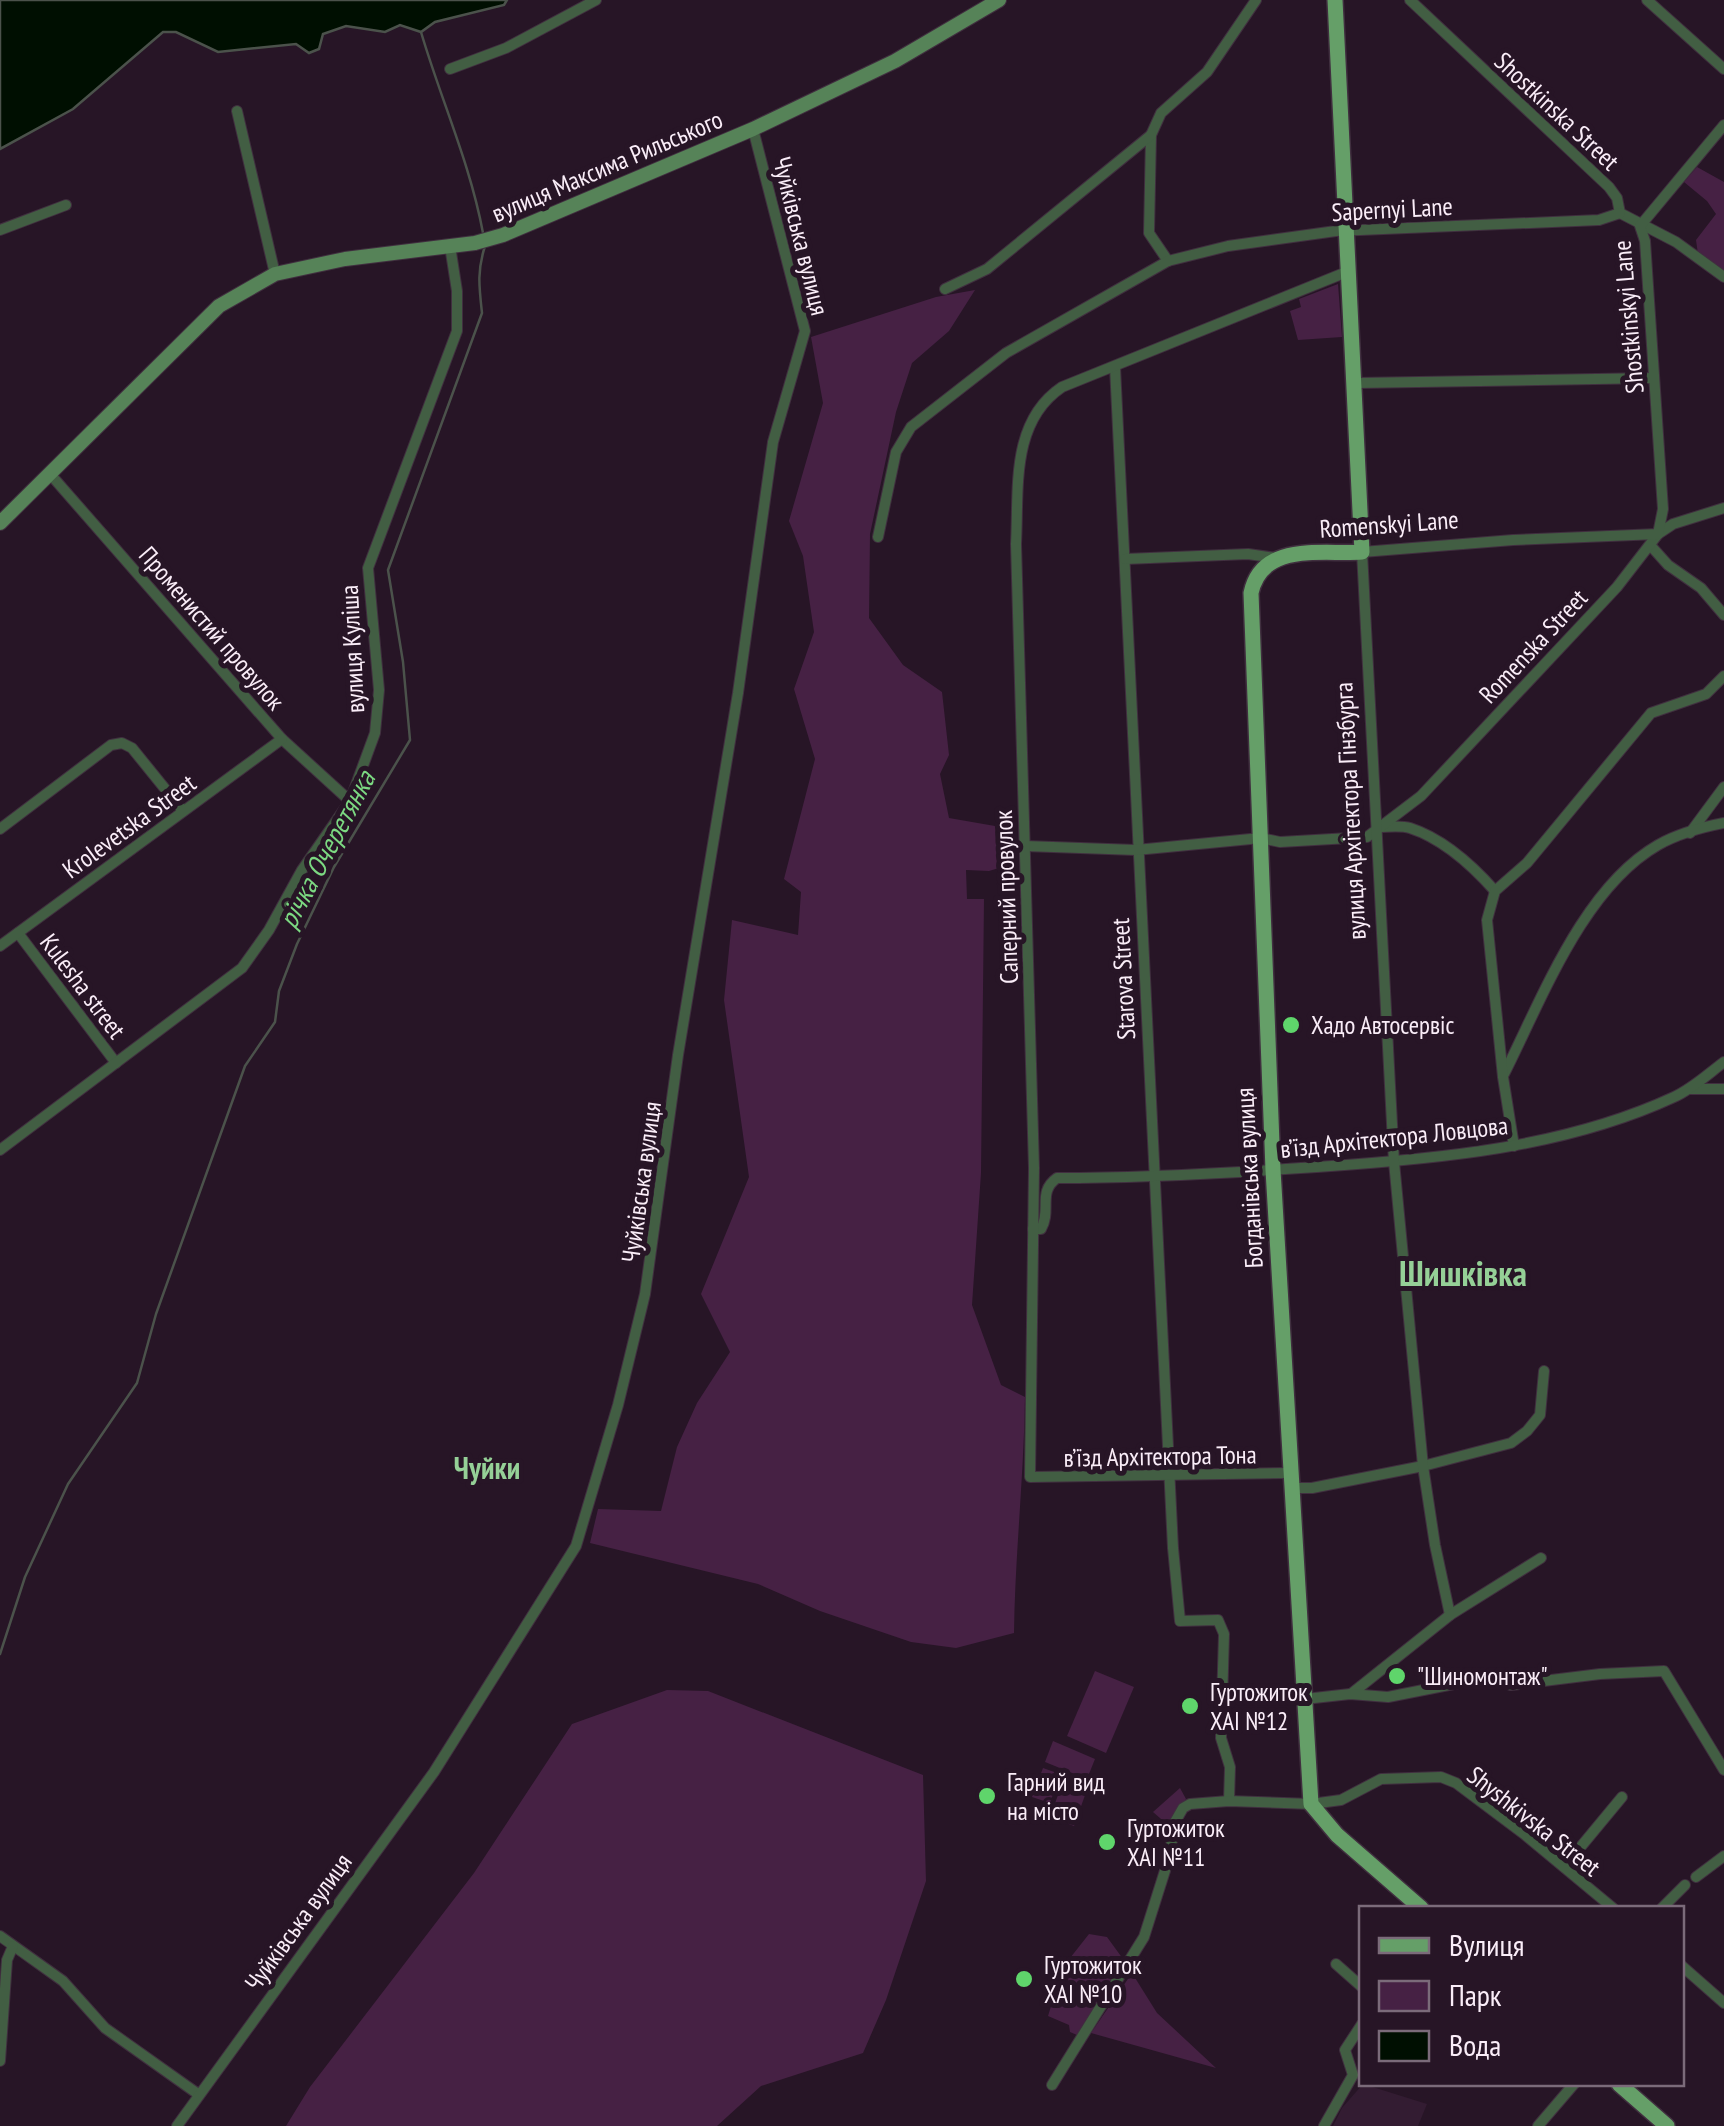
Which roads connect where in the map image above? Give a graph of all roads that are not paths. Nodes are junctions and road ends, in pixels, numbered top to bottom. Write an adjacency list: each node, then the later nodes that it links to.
1 (596, 0): 7 (street)
2 (998, 0): 11 (main road, вулиця Максима Рильського)
3 (1256, 0): 12 (street)
4 (1334, 0): 17 (main road, вулиця Архітектора Гінзбурга)
5 (1410, 0): 14 (street, Shostkinska Street)
6 (1647, 0): 8 (street)
7 (450, 69)
8 (1724, 69)
9 (237, 111): 21 (street)
10 (1724, 126): 15 (street, Shostkinskyi Lane)
11 (753, 128): 18 (main road, вулиця Максима Рильського); 94 (street, Чуйківська вулиця)
12 (1151, 135): 19 (street); 23 (street)
13 (66, 206): 16 (street)
14 (1620, 213): 15 (street, Shostkinska Street); 17 (street, Sapernyi Lane)
15 (1640, 226): 22 (street, Shostkinska Street); 25 (street, Shostkinskyi Lane)
16 (0, 230)
17 (1348, 230): 19 (street, Sapernyi Lane); 20 (main road, вулиця Архітектора Гінзбурга)
18 (450, 246): 21 (main road, вулиця Максима Рильського); 40 (street, вулиця Куліша)
19 (1168, 261): 31 (street)
20 (1350, 271): 24 (street); 26 (main road, вулиця Архітектора Гінзбурга)
21 (275, 274): 27 (main road, вулиця Максима Рильського)
22 (1724, 278)
23 (945, 290)
24 (1114, 367): 34 (street, Starova Street); 47 (street, Саперний провулок)
25 (1653, 378): 26 (street); 30 (street, Shostkinskyi Lane)
26 (1356, 383): 33 (main road, вулиця Архітектора Гінзбурга)
27 (52, 475): 29 (main road, вулиця Максима Рильського); 38 (street, Променистий провулок)
28 (1724, 508): 30 (street)
29 (0, 523)
30 (1658, 534): 32 (street, Romenska Street); 33 (street, Romenskyi Lane)
31 (878, 537)
32 (1650, 546): 36 (street); 43 (street, Romenska Street)
33 (1362, 552): 35 (main road, Romenskyi Lane); 43 (street, вулиця Архітектора Гінзбурга)
34 (1125, 558): 35 (street, Romenskyi Lane); 48 (street, Starova Street)
35 (1276, 558): 46 (main road, Богданівська вулиця)
36 (1724, 614)
37 (1724, 676): 49 (street)
38 (282, 739): 40 (street, Променистий провулок); 41 (street, Krolevetska Street)
39 (1724, 787): 45 (street)
40 (350, 801): 53 (street, вулиця Куліша)
41 (183, 811): 44 (street); 50 (street, Krolevetska Street)
42 (1724, 823): 45 (street)
43 (1377, 827): 46 (street); 49 (street); 59 (street, вулиця Архітектора Гінзбурга)
44 (0, 829)
45 (1689, 834): 54 (street)
46 (1260, 838): 48 (street); 60 (main road, Богданівська вулиця)
47 (1025, 846): 48 (street); 62 (street, Саперний провулок)
48 (1136, 850): 61 (street, Starova Street)
49 (1494, 891): 54 (street)
50 (18, 933): 51 (street, Krolevetska Street); 53 (street, Kulesha street)
51 (0, 946)
52 (1724, 1062): 55 (street, в’їзд Архітектора Ловцова)
53 (116, 1063): 58 (street, вулиця Куліша)
54 (1503, 1076): 57 (street)
55 (1688, 1089): 56 (street); 57 (street, в’їзд Архітектора Ловцова)
56 (1724, 1090)
57 (1514, 1146): 59 (street, в’їзд Архітектора Ловцова)
58 (0, 1150)
59 (1394, 1162): 60 (street, в’їзд Архітектора Ловцова); 64 (street, вулиця Архітектора Гінзбурга)
60 (1273, 1170): 61 (street, в’їзд Архітектора Ловцова); 67 (main road, Богданівська вулиця)
61 (1154, 1178): 62 (street, в’їзд Архітектора Ловцова); 65 (street, Starova Street)
62 (1033, 1230): 66 (street, Саперний провулок)
63 (1544, 1371): 64 (street, в’їзд Архітектора Тона)
64 (1423, 1466): 67 (street, в’їзд Архітектора Тона); 69 (street, вулиця Архітектора Гінзбурга)
65 (1170, 1476): 66 (street, в’їзд Архітектора Тона); 67 (street, в’їзд Архітектора Тона); 74 (street, Starova Street)
66 (1030, 1477)
67 (1290, 1480): 71 (main road, Богданівська вулиця)
68 (1542, 1558): 69 (street)
69 (1450, 1615): 70 (street)
70 (1350, 1694): 71 (street); 72 (street)
71 (1305, 1699): 75 (main road, Богданівська вулиця)
72 (1724, 1770)
73 (1622, 1797): 77 (street)
74 (1228, 1801): 75 (street, Shyshkivska Street); 91 (street, Shyshkivska Street)
75 (1311, 1804): 77 (street, Shyshkivska Street); 80 (main road)
76 (1724, 1856): 78 (street)
77 (1564, 1867): 81 (street, Shyshkivska Street)
78 (1696, 1877)
79 (1685, 1884): 82 (street)
80 (1419, 1906)
81 (1611, 1906)
82 (1664, 1906)
83 (0, 1936): 84 (street)
84 (12, 1946): 90 (street); 94 (street)
85 (1336, 1964): 87 (street)
86 (1684, 1968): 88 (street)
87 (1359, 1983)
88 (1724, 2003)
89 (1359, 2029): 96 (street)
90 (0, 2060)
91 (1052, 2085)
92 (1572, 2086): 97 (street)
93 (1621, 2086): 98 (main road)
94 (198, 2094): 95 (street, Чуйківська вулиця)
95 (177, 2126)
96 (1324, 2126)
97 (1538, 2126)
98 (1668, 2126)

